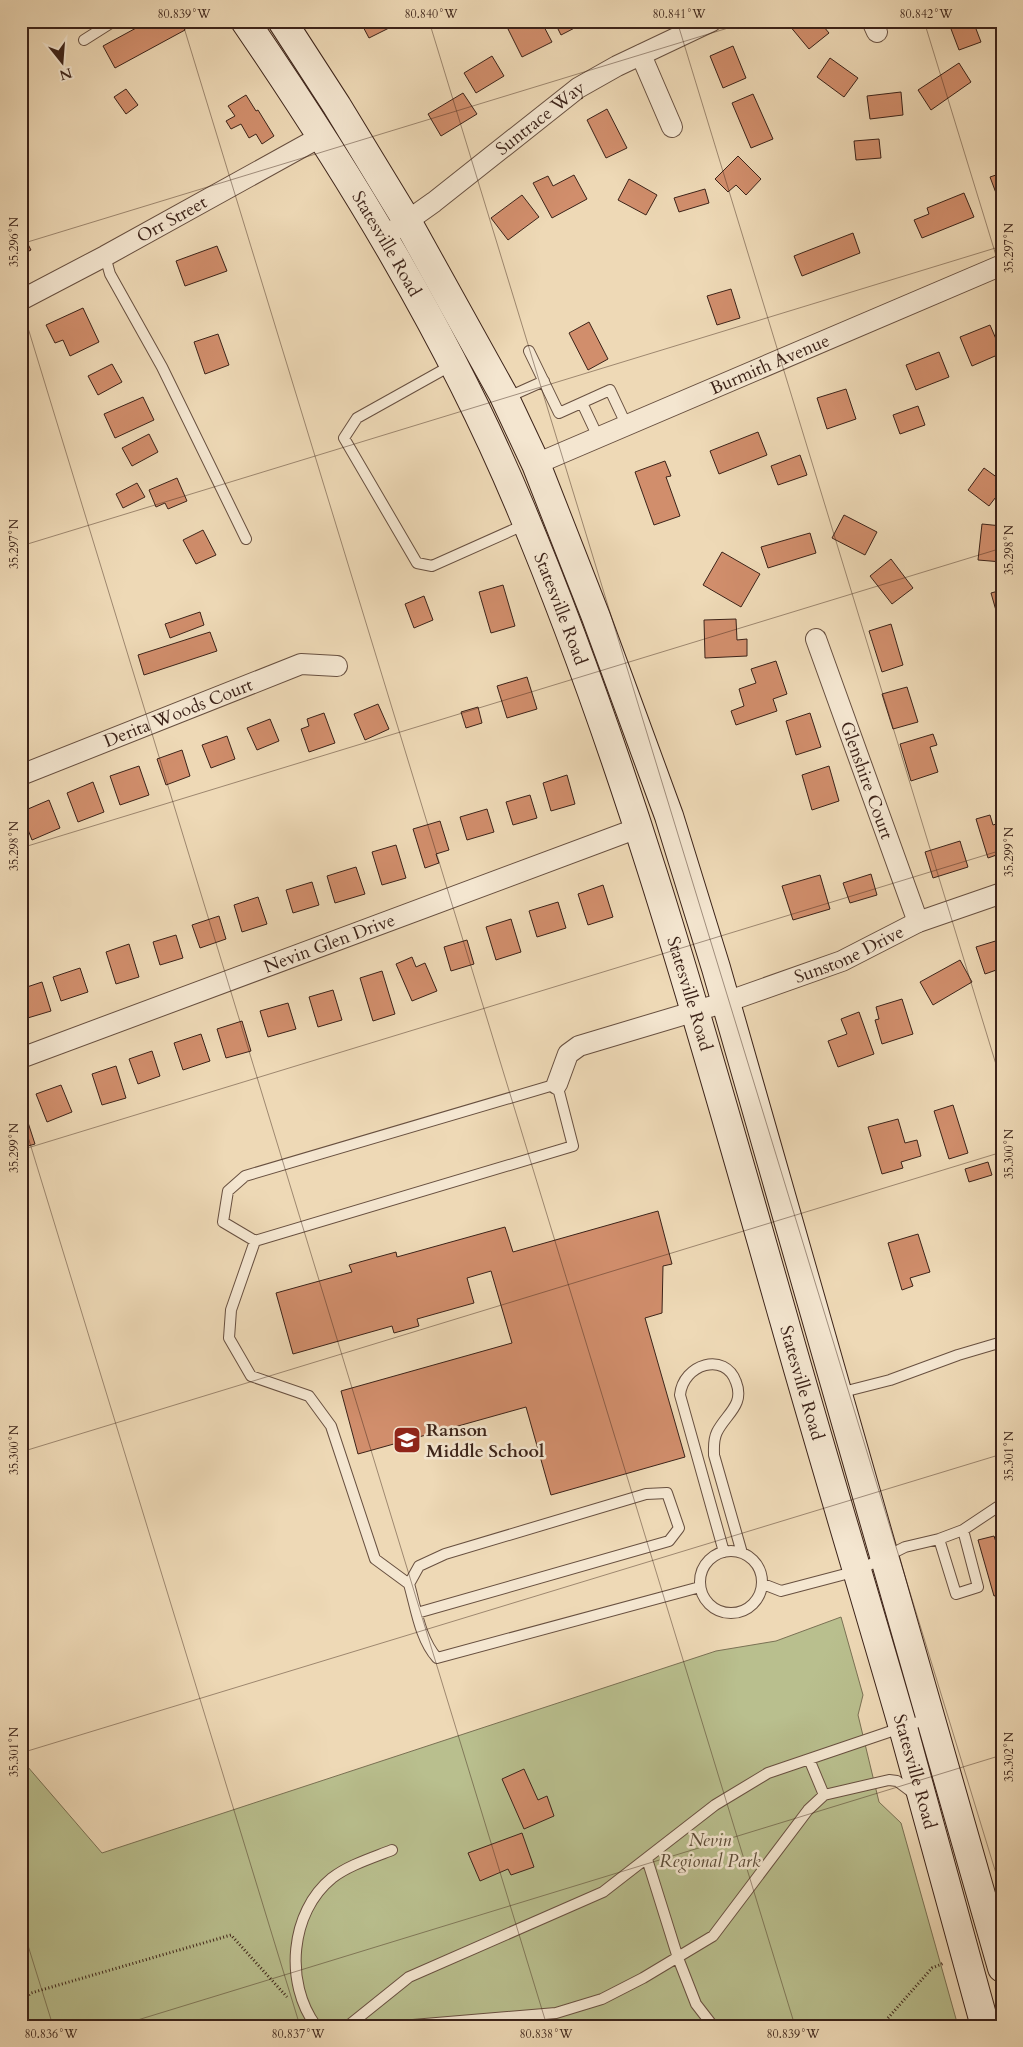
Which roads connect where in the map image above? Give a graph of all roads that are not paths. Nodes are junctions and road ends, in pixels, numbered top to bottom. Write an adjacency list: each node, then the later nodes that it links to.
1 (114, 21): 5 (lane)
2 (245, 21): 8 (main road, Statesville Road)
3 (282, 21): 9 (main road, Statesville Road)
4 (712, 21): 6 (street, Suntrace Way)
5 (84, 40)
6 (642, 55): 7 (street); 9 (street, Suntrace Way)
7 (672, 127)
8 (322, 136): 10 (main road, Statesville Road); 11 (street, Orr Street)
9 (407, 221): 10 (street, Suntrace Way); 17 (main road, Statesville Road)
10 (383, 237): 15 (main road, Statesville Road)
11 (105, 256): 13 (street, Orr Street); 23 (lane)
12 (1002, 265): 19 (street, Burmith Avenue)
13 (21, 300)
14 (530, 351): 16 (lane)
15 (453, 364): 22 (main road, Statesville Road); 22 (lane)
16 (544, 381): 17 (lane); 18 (lane)
17 (505, 398): 21 (main road, Statesville Road)
18 (582, 403): 19 (lane); 20 (lane)
19 (626, 424): 20 (street, Burmith Avenue)
20 (598, 437): 21 (street, Burmith Avenue)
21 (536, 464): 30 (main road, Statesville Road)
22 (527, 524): 27 (main road, Statesville Road)
23 (246, 539)
24 (816, 639): 29 (street, Glenshire Court)
25 (337, 666): 26 (street, Derita Woods Court)
26 (21, 775)
27 (638, 828): 31 (main road, Statesville Road); 32 (street, Nevin Glen Drive)
28 (1002, 893): 29 (street, Sunstone Drive)
29 (918, 922): 30 (street, Sunstone Drive)
30 (726, 1002): 31 (street, Sunstone Drive); 36 (main road, Statesville Road)
31 (694, 1012): 33 (street, Sunstone Drive); 43 (main road, Statesville Road)
32 (21, 1058)
33 (556, 1084): 34 (lane); 34 (lane)
34 (255, 1241): 44 (lane)
35 (1002, 1342): 36 (lane)
36 (838, 1393): 42 (main road, Statesville Road)
37 (1002, 1504): 38 (lane)
38 (963, 1530): 39 (lane); 39 (lane)
39 (939, 1539): 42 (lane)
40 (724, 1552): 41 (lane); 41 (lane); 46 (lane)
41 (742, 1553): 45 (lane)
42 (885, 1559): 43 (lane); 48 (main road, Statesville Road)
43 (857, 1571): 45 (lane); 49 (main road, Statesville Road)
44 (409, 1584): 47 (lane); 47 (lane)
45 (763, 1584): 46 (lane)
46 (700, 1587): 47 (lane)
47 (418, 1613)
48 (930, 1718): 49 (lane); 56 (main road, Statesville Road)
49 (902, 1727): 50 (lane); 52 (main road, Statesville Road)
50 (809, 1759): 51 (lane); 54 (lane)
51 (824, 1795): 52 (lane); 55 (lane)
52 (923, 1802): 61 (main road, Statesville Road)
53 (392, 1850): 57 (lane)
54 (646, 1859): 55 (lane); 58 (lane)
55 (678, 1958): 59 (lane); 60 (lane)
56 (1002, 1968)
57 (316, 2026)
58 (348, 2026)
59 (401, 2026)
60 (713, 2026)
61 (985, 2026)

